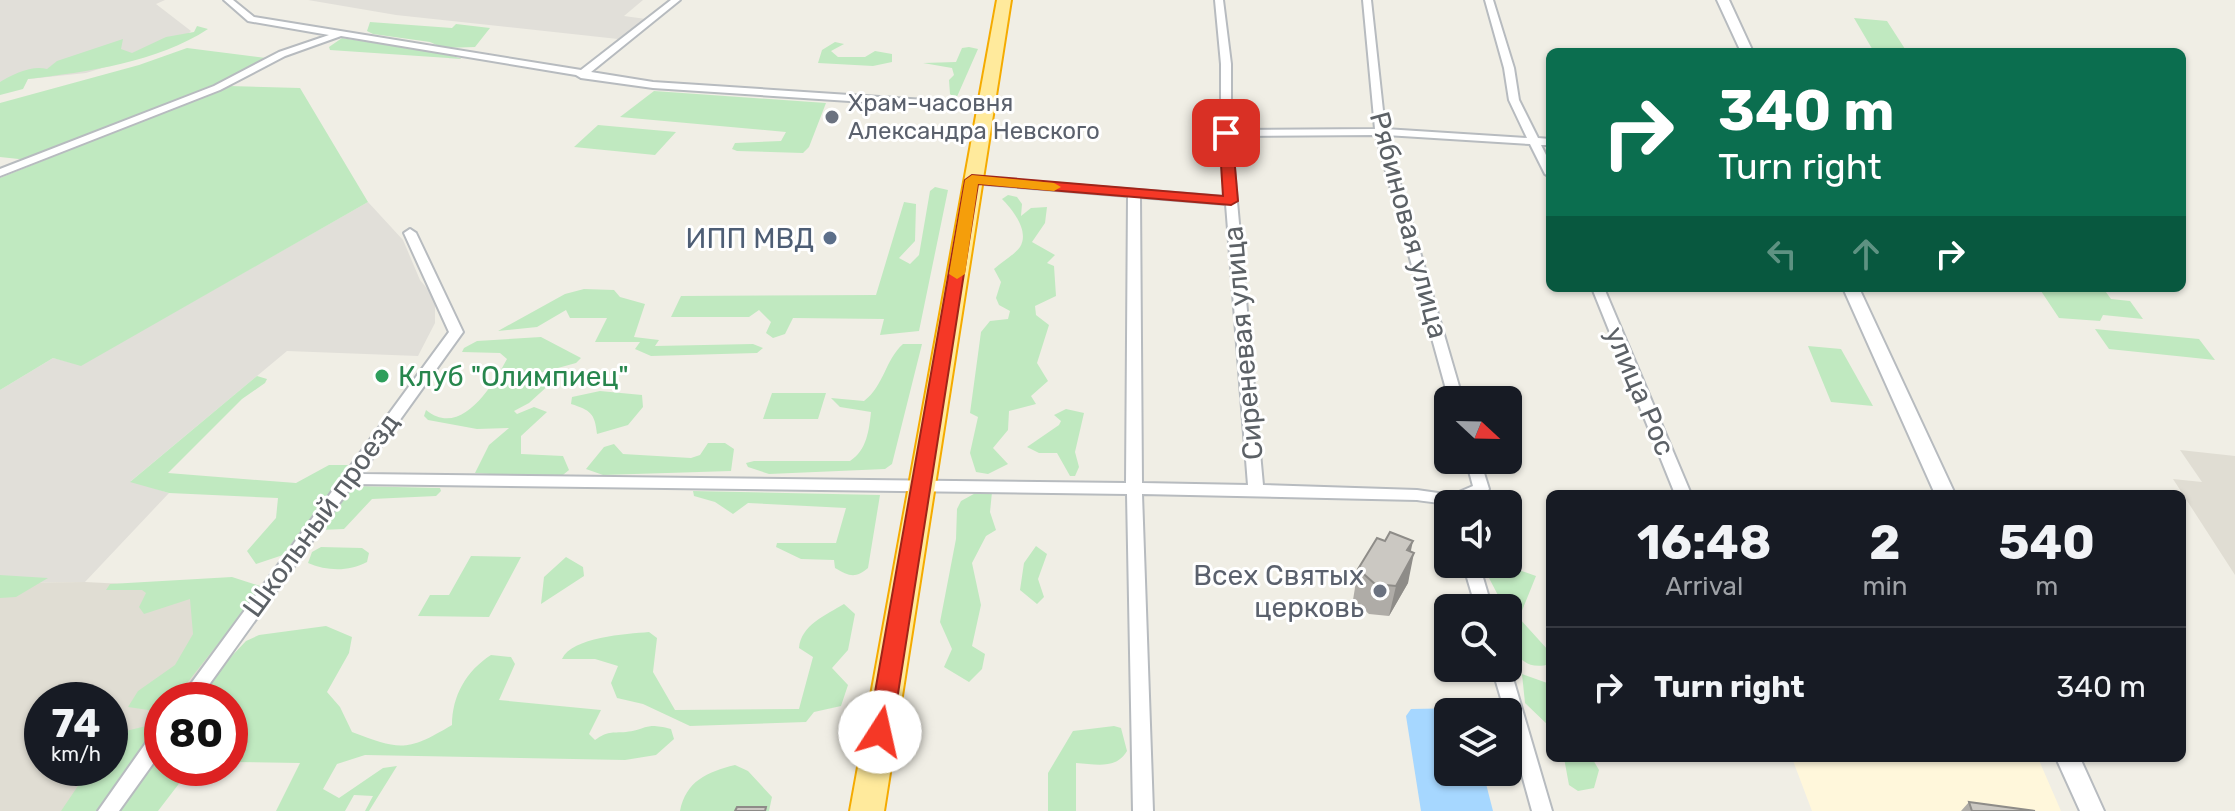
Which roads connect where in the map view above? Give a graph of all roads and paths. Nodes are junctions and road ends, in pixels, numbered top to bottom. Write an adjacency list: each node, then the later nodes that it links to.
1 (228, 0): 8 (street)
2 (676, 0): 10 (street)
3 (1004, 0): 11 (highway)
4 (1219, 0): 13 (street, Сиреневая улица)
5 (1367, 0): 12 (street, Рябиновая улица)
6 (1489, 0): 14 (street)
7 (1723, 0): 9 (street)
8 (341, 33): 10 (street); 17 (street)
9 (1745, 48)
10 (581, 75): 11 (street)
11 (986, 107): 18 (highway)
12 (1380, 132): 13 (street); 14 (street); 24 (street, Рябиновая улица)
13 (1226, 133): 20 (street, Сиреневая улица)
14 (1537, 142): 15 (street); 16 (street)
15 (1546, 142)
16 (1546, 164)
17 (0, 173)
18 (972, 180): 19 (street); 26 (highway)
19 (1134, 194): 20 (street); 27 (street)
20 (1231, 201): 28 (street, Сиреневая улица)
21 (410, 233): 25 (street, Школьный проезд)
22 (1600, 292): 29 (street, улица Рос)
23 (1853, 292): 30 (street)
24 (1452, 386)
25 (348, 479): 26 (street); 32 (street, Школьный проезд)
26 (922, 485): 27 (street); 37 (highway)
27 (1134, 489): 28 (street); 38 (street)
28 (1256, 490): 31 (street, Сиреневая улица)
29 (1681, 490)
30 (1943, 490)
31 (1434, 498)
32 (201, 682)
33 (1505, 682): 39 (street)
34 (144, 761): 36 (street)
35 (2070, 762): 40 (street)
36 (108, 811)
37 (867, 811)
38 (1143, 811)
39 (1542, 811)
40 (2092, 811)

